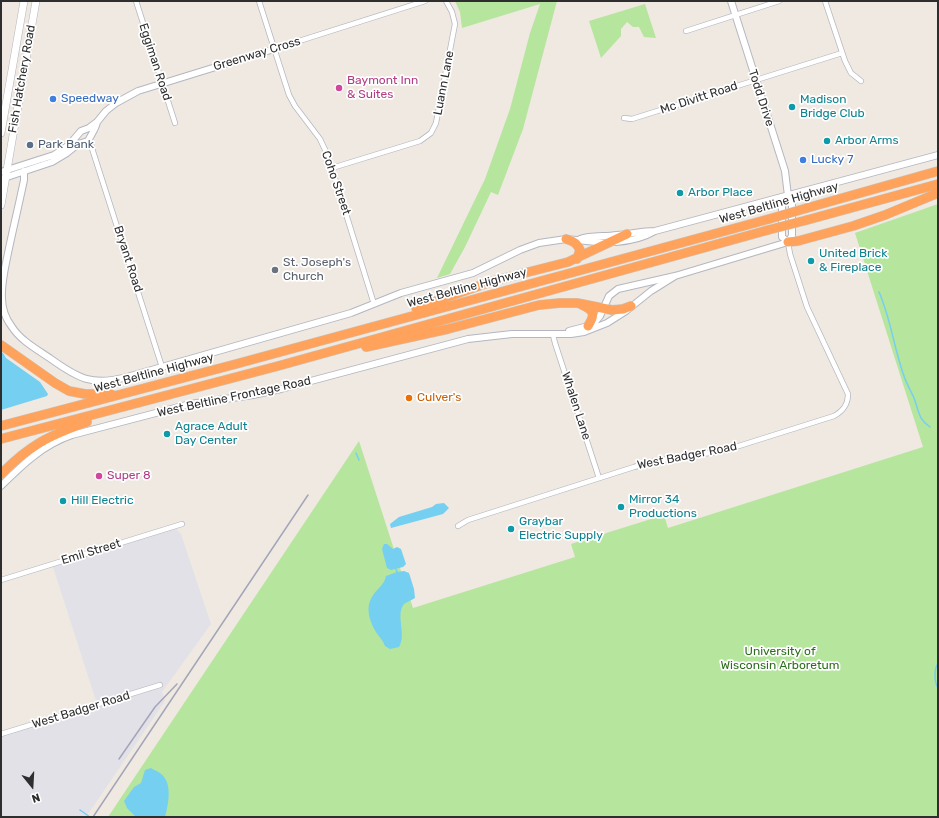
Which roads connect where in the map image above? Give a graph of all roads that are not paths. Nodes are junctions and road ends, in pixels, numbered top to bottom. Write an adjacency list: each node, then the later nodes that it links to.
1 (24, 1): 12 (main road, Fish Hatchery Road)
2 (36, 1): 15 (main road, Fish Hatchery Road)
3 (136, 1): 20 (street, Eggiman Road)
4 (259, 1): 13 (street, Coho Street)
5 (425, 1): 13 (street, Greenway Cross)
6 (446, 1): 29 (street, Luann Lane)
7 (731, 1): 10 (street, Todd Drive)
8 (779, 1): 10 (street)
9 (825, 1): 14 (street)
10 (734, 15): 11 (street); 17 (street, Todd Drive)
11 (686, 31)
12 (17, 46): 15 (main road); 16 (main road, Fish Hatchery Road)
13 (274, 49): 20 (street, Greenway Cross); 29 (street, Coho Street)
14 (842, 54): 17 (street, Mc Divitt Road); 19 (street)
15 (25, 60): 18 (main road, Fish Hatchery Road)
16 (13, 65): 18 (main road); 25 (main road, Fish Hatchery Road)
17 (756, 80): 21 (street, Mc Divitt Road); 35 (street, Todd Drive)
18 (21, 81): 32 (main road, Fish Hatchery Road)
19 (861, 81)
20 (162, 83): 22 (street, Greenway Cross); 23 (street, Eggiman Road)
21 (624, 118)
22 (97, 122): 24 (street, Greenway Cross); 27 (street, Greenway Cross)
23 (175, 123)
24 (82, 130): 26 (street, Greenway Cross); 27 (street, Bryant Road)
25 (1, 133)
26 (77, 136): 27 (street, Bryant Road); 32 (street, Greenway Cross)
27 (86, 140): 30 (street, Greenway Cross); 54 (street, Bryant Road)
28 (938, 155): 35 (street)
29 (332, 168): 46 (street, Coho Street)
30 (24, 171): 32 (street, Greenway Cross); 54 (street)
31 (938, 171): 51 (highway, West Beltline Highway, bridge)
32 (4, 174): 36 (main road, Fish Hatchery Road)
33 (938, 184): 53 (highway, West Beltline Highway, bridge)
34 (938, 193): 41 (highway)
35 (788, 196): 37 (street); 41 (street, Todd Drive); 41 (street, Todd Drive)
36 (1, 205)
37 (655, 232): 38 (street); 42 (street)
38 (627, 234): 40 (street); 42 (highway)
39 (566, 239): 40 (street); 43 (highway); 46 (street)
40 (580, 239): 42 (street)
41 (788, 242): 44 (street, West Beltline Frontage Road); 57 (street, Todd Drive)
42 (608, 243): 43 (highway)
43 (577, 259): 51 (highway)
44 (675, 276): 47 (street, West Beltline Frontage Road); 48 (street, West Beltline Frontage Road)
45 (577, 303): 48 (highway); 49 (highway); 53 (highway)
46 (374, 304): 54 (street)
47 (631, 306): 48 (highway); 50 (street, West Beltline Frontage Road)
48 (604, 308): 49 (street, West Beltline Frontage Road)
49 (588, 326): 50 (street, West Beltline Frontage Road)
50 (554, 335): 61 (street, Whalen Lane); 62 (street, West Beltline Frontage Road)
51 (330, 338): 55 (highway, West Beltline Highway)
52 (1, 345): 55 (highway)
53 (278, 366): 56 (highway, West Beltline Highway)
54 (162, 367)
55 (124, 394): 58 (highway, West Beltline Highway)
56 (135, 404): 59 (highway, West Beltline Highway); 60 (highway)
57 (846, 406): 61 (street, West Badger Road)
58 (1, 426)
59 (1, 439)
60 (1, 474)
61 (599, 478): 64 (street, West Badger Road)
62 (1, 486)
63 (182, 524): 65 (street, Emil Street)
64 (458, 526)
65 (1, 580)
66 (160, 685): 67 (street, West Badger Road)
67 (1, 734)

